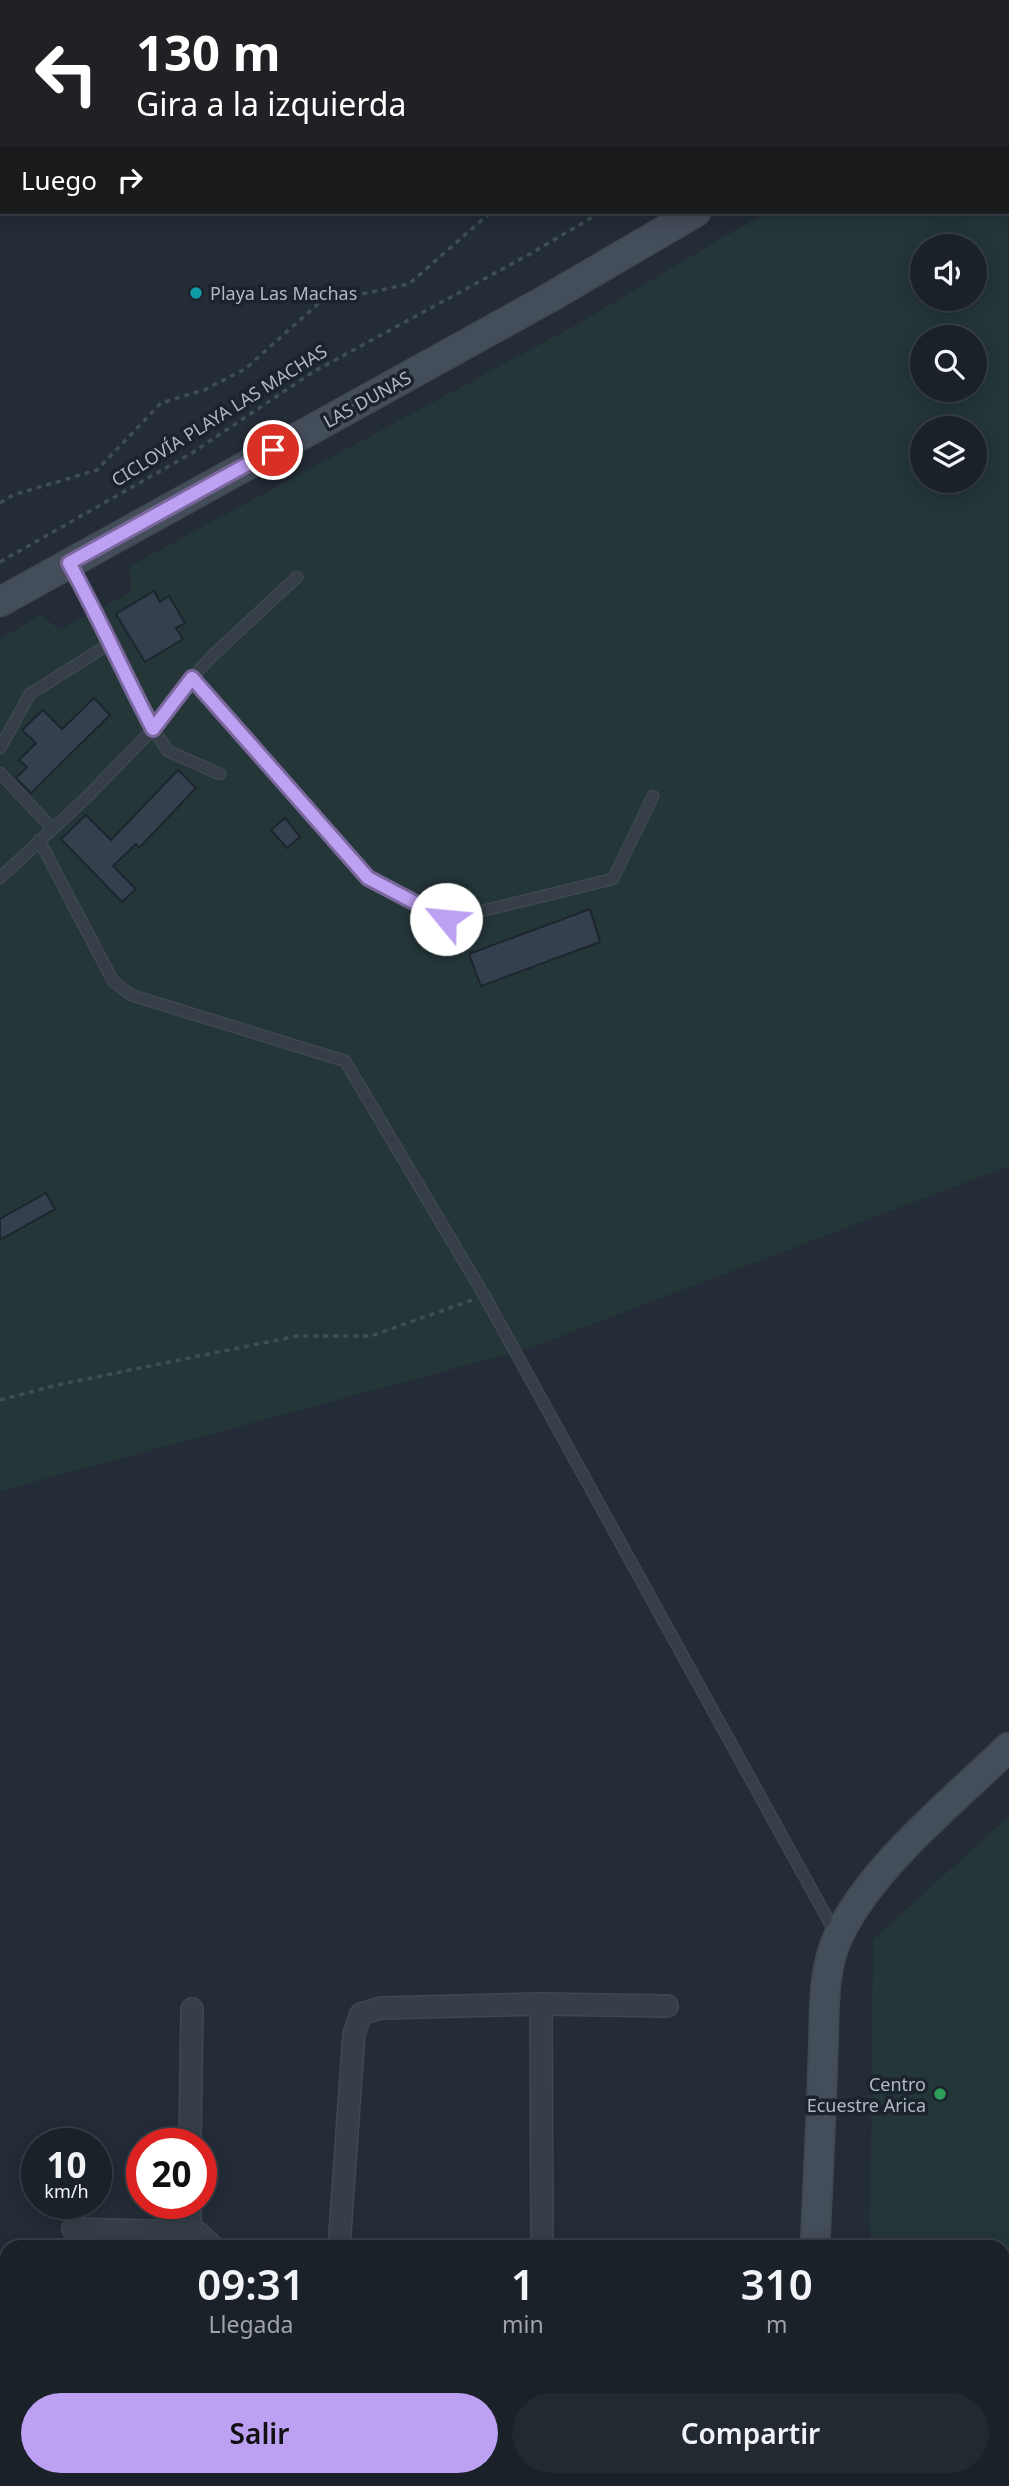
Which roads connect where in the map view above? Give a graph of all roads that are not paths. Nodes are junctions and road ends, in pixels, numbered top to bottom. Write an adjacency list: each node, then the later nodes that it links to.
1 (693, 214): 2 (main road, LAS DUNAS)
2 (69, 563): 4 (main road, LAS DUNAS); 5 (lane)
3 (297, 577): 6 (lane)
4 (0, 602)
5 (109, 644): 7 (lane); 8 (lane)
6 (192, 678): 7 (lane); 11 (lane)
7 (153, 729): 10 (lane); 12 (lane)
8 (0, 748)
9 (0, 774): 12 (lane)
10 (220, 774)
11 (653, 796)
12 (52, 828): 13 (lane)
13 (39, 839): 14 (lane); 16 (lane)
14 (0, 878)
15 (1009, 1747): 16 (main road)
16 (838, 1937): 27 (main road)
17 (541, 2004): 18 (street); 25 (street); 26 (street)
18 (667, 2006)
19 (192, 2008): 20 (street)
20 (190, 2128)
21 (190, 2219): 23 (street)
22 (73, 2229): 23 (street)
23 (190, 2232): 24 (street)
24 (206, 2240)
25 (339, 2240)
26 (542, 2240)
27 (815, 2240)

